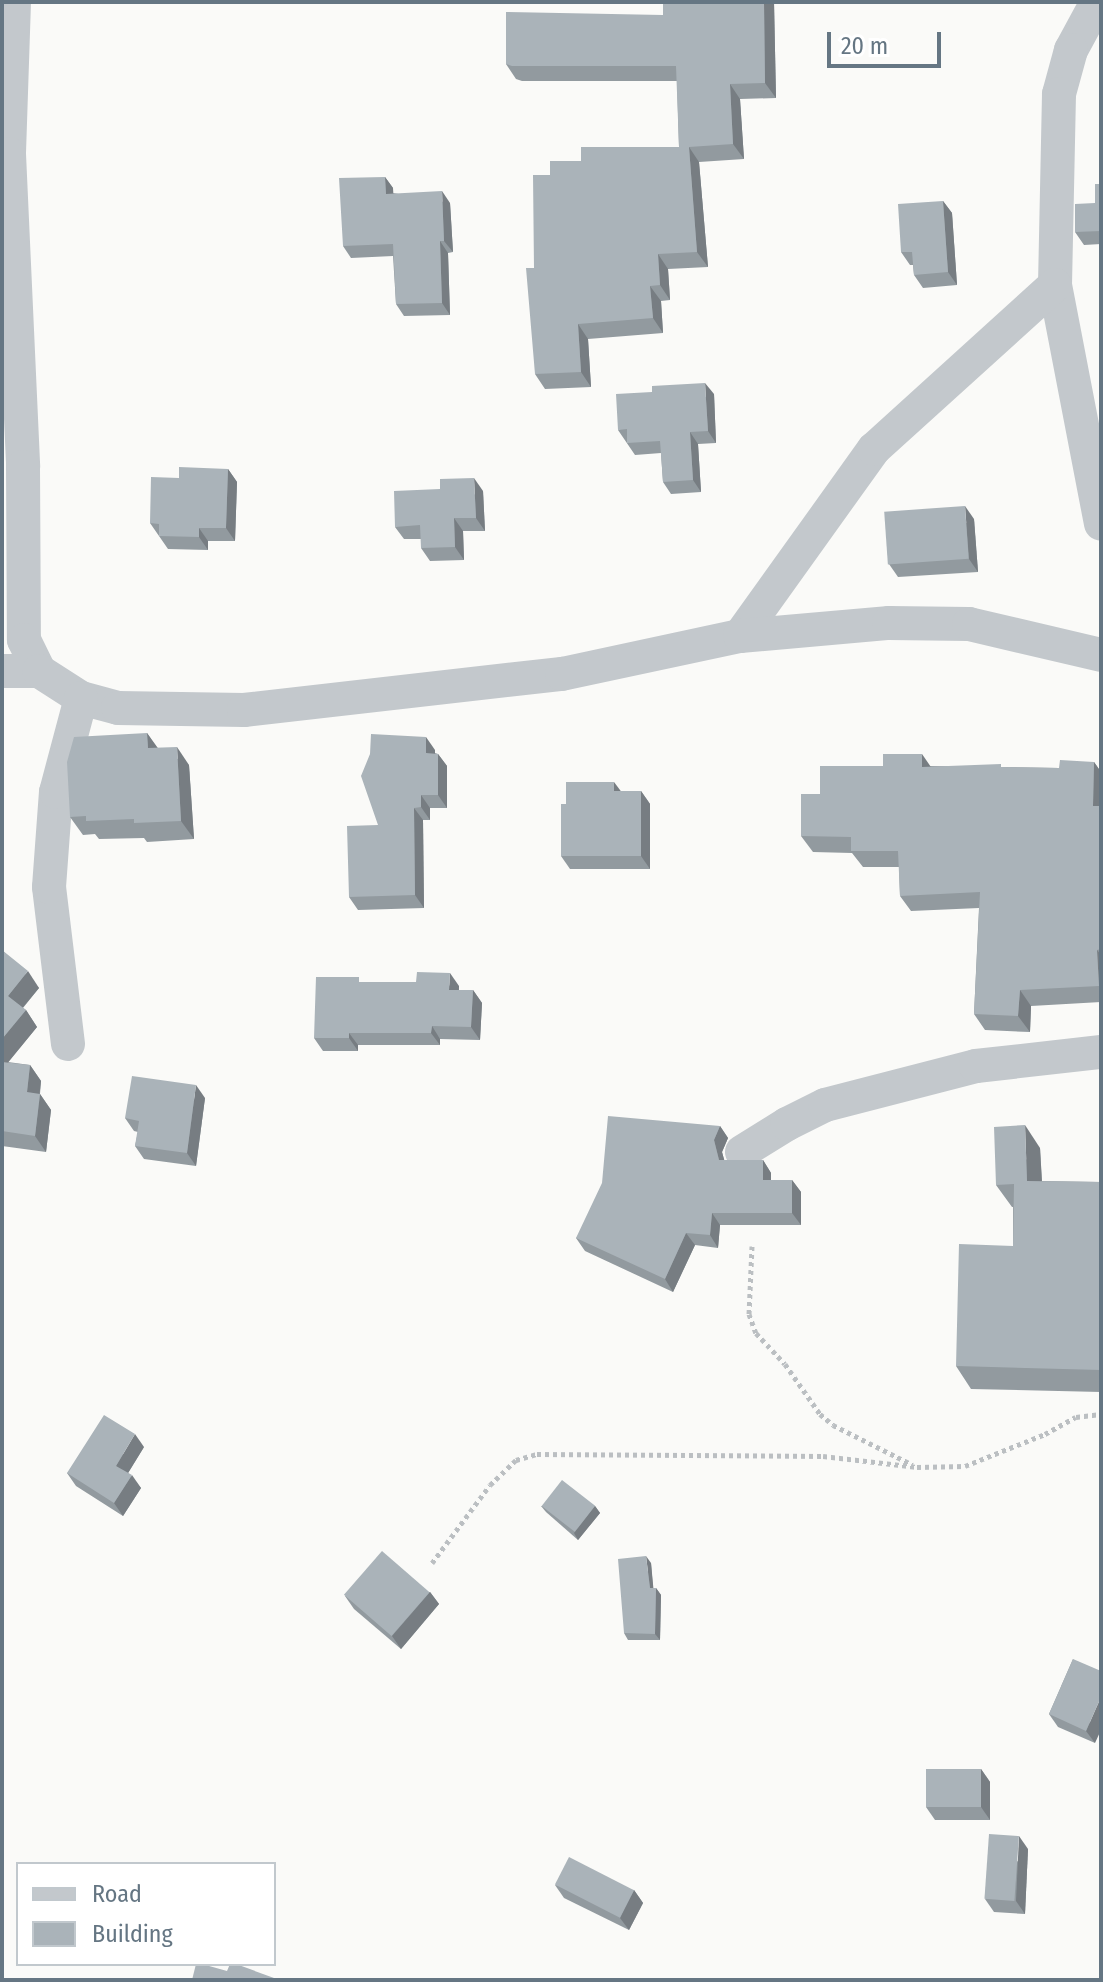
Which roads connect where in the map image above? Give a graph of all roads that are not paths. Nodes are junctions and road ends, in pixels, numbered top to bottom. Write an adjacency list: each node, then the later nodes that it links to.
1 (14, 2): 8 (street)
2 (1097, 2): 3 (street)
3 (1055, 285): 4 (street); 5 (street)
4 (1101, 524)
5 (740, 636): 6 (street); 9 (street)
6 (1101, 655)
7 (2, 671): 8 (street)
8 (39, 671): 9 (street)
9 (81, 698): 10 (street)
10 (68, 1044)
11 (1101, 1052): 12 (street)
12 (742, 1152)

